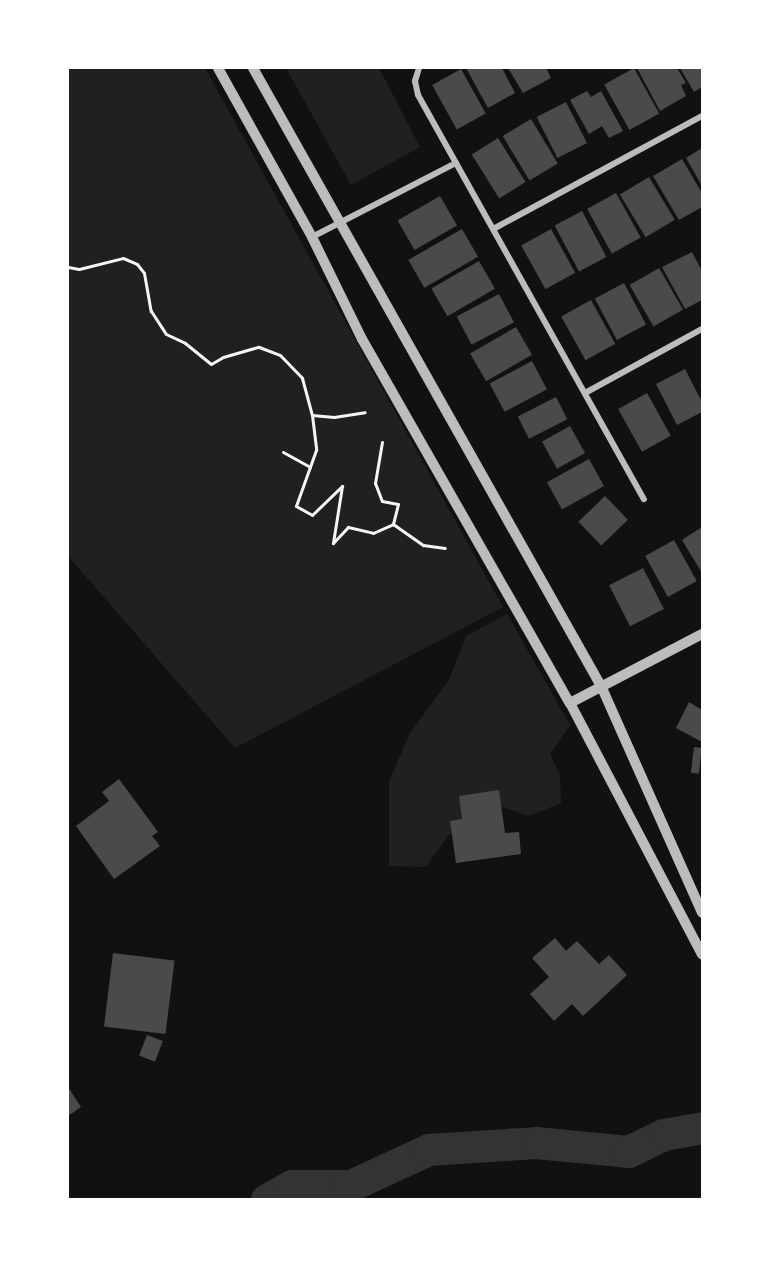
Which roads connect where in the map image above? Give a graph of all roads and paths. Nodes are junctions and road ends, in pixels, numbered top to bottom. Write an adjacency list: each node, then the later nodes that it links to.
1 (218, 68): 8 (street)
2 (253, 68): 6 (street)
3 (419, 68): 5 (street)
4 (702, 117): 7 (street)
5 (456, 163): 6 (street); 7 (street)
6 (340, 223): 8 (street); 21 (street)
7 (495, 228): 11 (street)
8 (312, 237): 22 (street)
9 (68, 267): 13 (path)
10 (702, 329): 11 (street)
11 (585, 393): 17 (street)
12 (365, 412): 13 (path)
13 (312, 415): 16 (path)
14 (382, 442): 18 (path)
15 (283, 452): 16 (path)
16 (310, 467): 18 (path)
17 (644, 499)
18 (393, 524): 19 (path)
19 (445, 548)
20 (702, 634): 21 (street)
21 (602, 688): 22 (street); 23 (street)
22 (570, 703): 24 (street)
23 (702, 913)
24 (702, 954)

